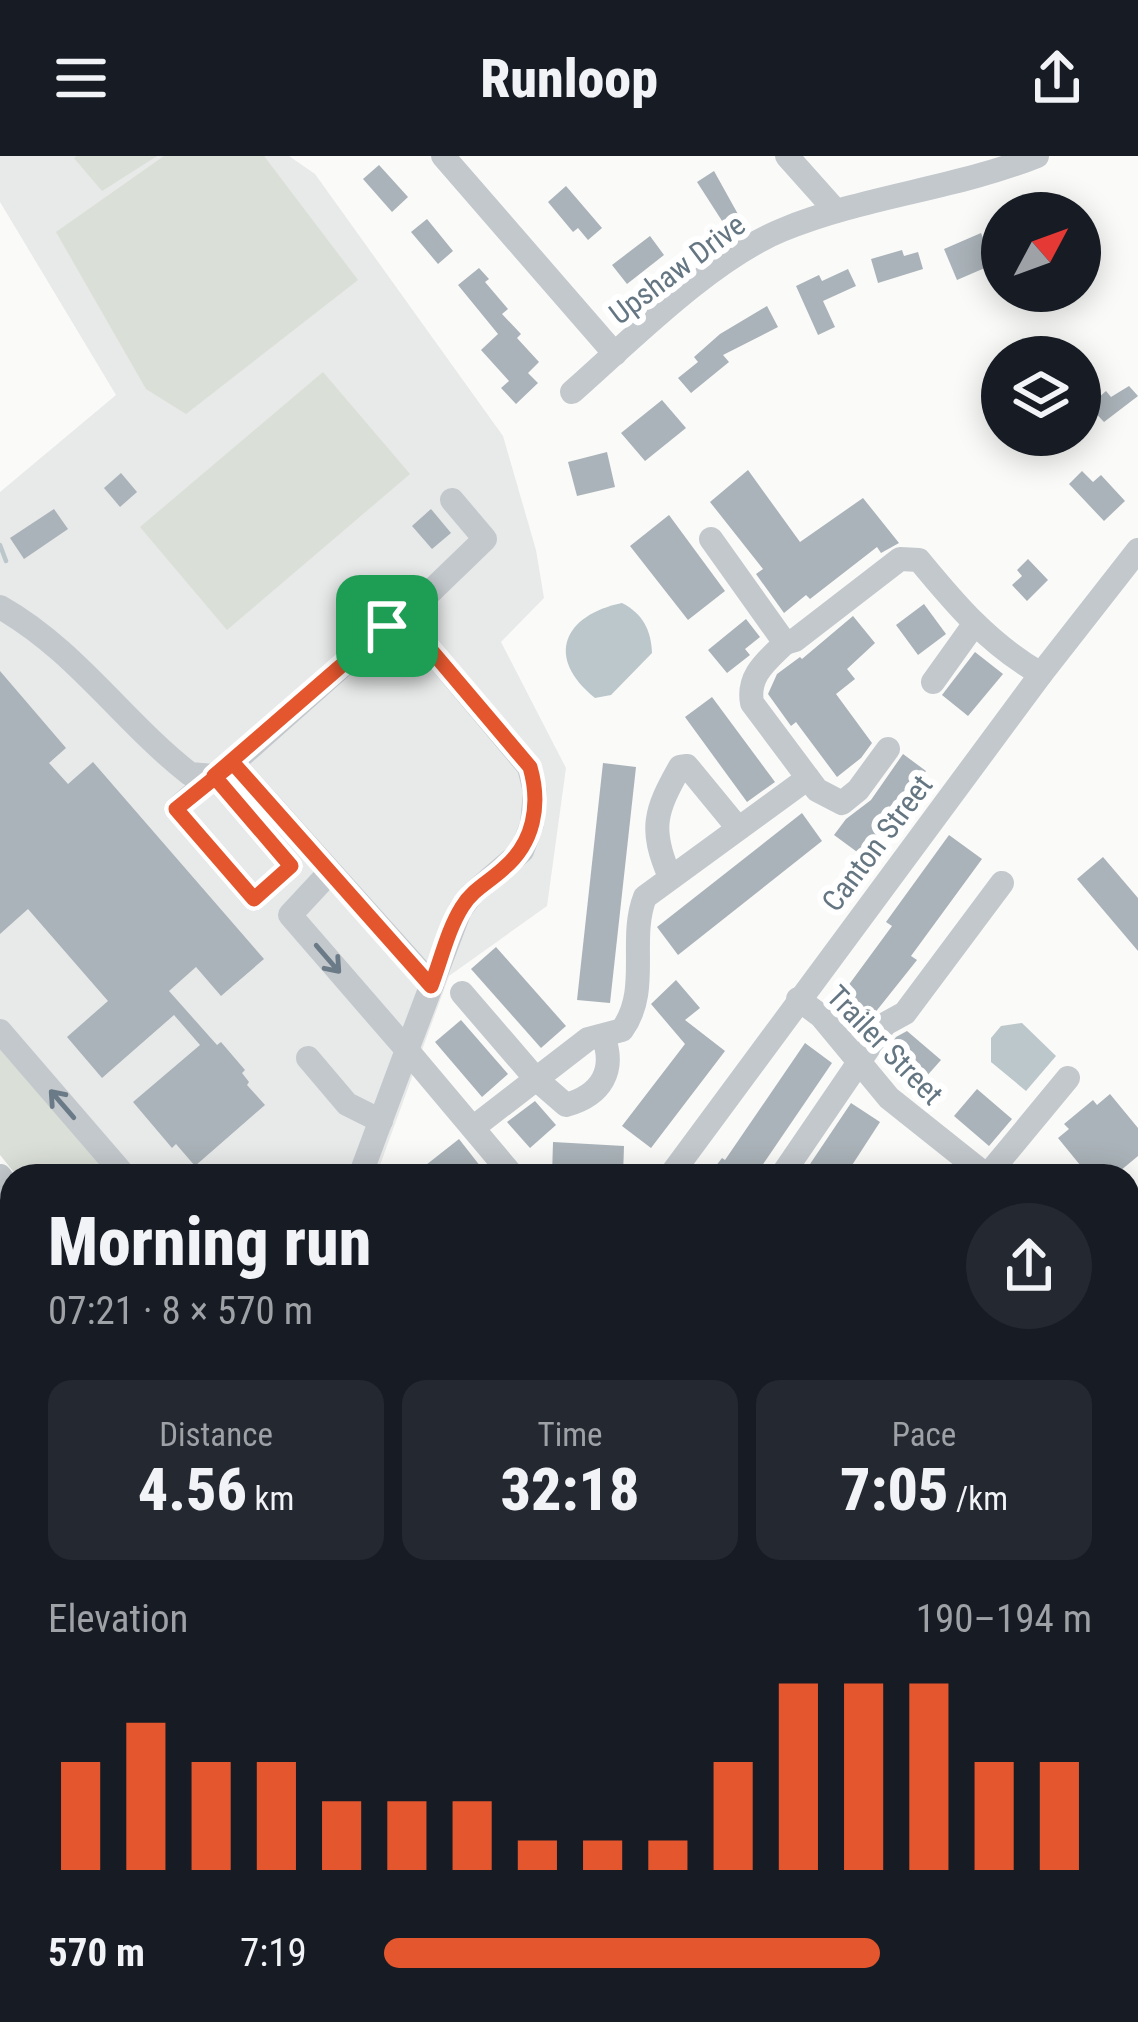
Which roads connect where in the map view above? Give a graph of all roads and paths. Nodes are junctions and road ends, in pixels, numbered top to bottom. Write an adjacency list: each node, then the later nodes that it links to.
1 (442, 156): 5 (street)
2 (787, 156): 4 (street)
3 (1037, 156): 4 (street, Upshaw Drive)
4 (836, 211): 5 (street, Upshaw Drive)
5 (615, 354): 6 (street, Upshaw Drive)
6 (572, 392)
7 (452, 500): 11 (street)
8 (711, 539): 13 (street)
9 (1138, 550): 14 (street, Canton Street)
10 (0, 607): 17 (street)
11 (398, 623): 17 (street); 23 (street)
12 (973, 626): 13 (street); 14 (street); 15 (street)
13 (785, 643): 18 (street)
14 (1040, 674): 25 (street, Canton Street)
15 (933, 682)
16 (888, 749): 18 (street)
17 (224, 770): 17 (street); 20 (street)
18 (808, 778): 19 (street)
19 (738, 828): 21 (street); 21 (street)
20 (330, 872): 23 (street); 28 (street, one-way to 28)
21 (670, 877): 27 (street)
22 (1002, 883): 30 (street)
23 (431, 986): 28 (street)
24 (462, 993): 32 (street)
25 (798, 999): 30 (street, Trailer Street); 38 (street, Canton Street)
26 (0, 1030): 35 (street, one-way to 26)
27 (603, 1036): 32 (street); 32 (street)
28 (407, 1050): 33 (street); 34 (street)
29 (308, 1058): 33 (street)
30 (858, 1061): 39 (street); 40 (street, Trailer Street)
31 (1069, 1078): 41 (street)
32 (536, 1079): 34 (street)
33 (381, 1121): 36 (street)
34 (475, 1127): 37 (street)
35 (115, 1164)
36 (365, 1164)
37 (504, 1164)
38 (679, 1164)
39 (789, 1164)
40 (971, 1164)
41 (997, 1164)

